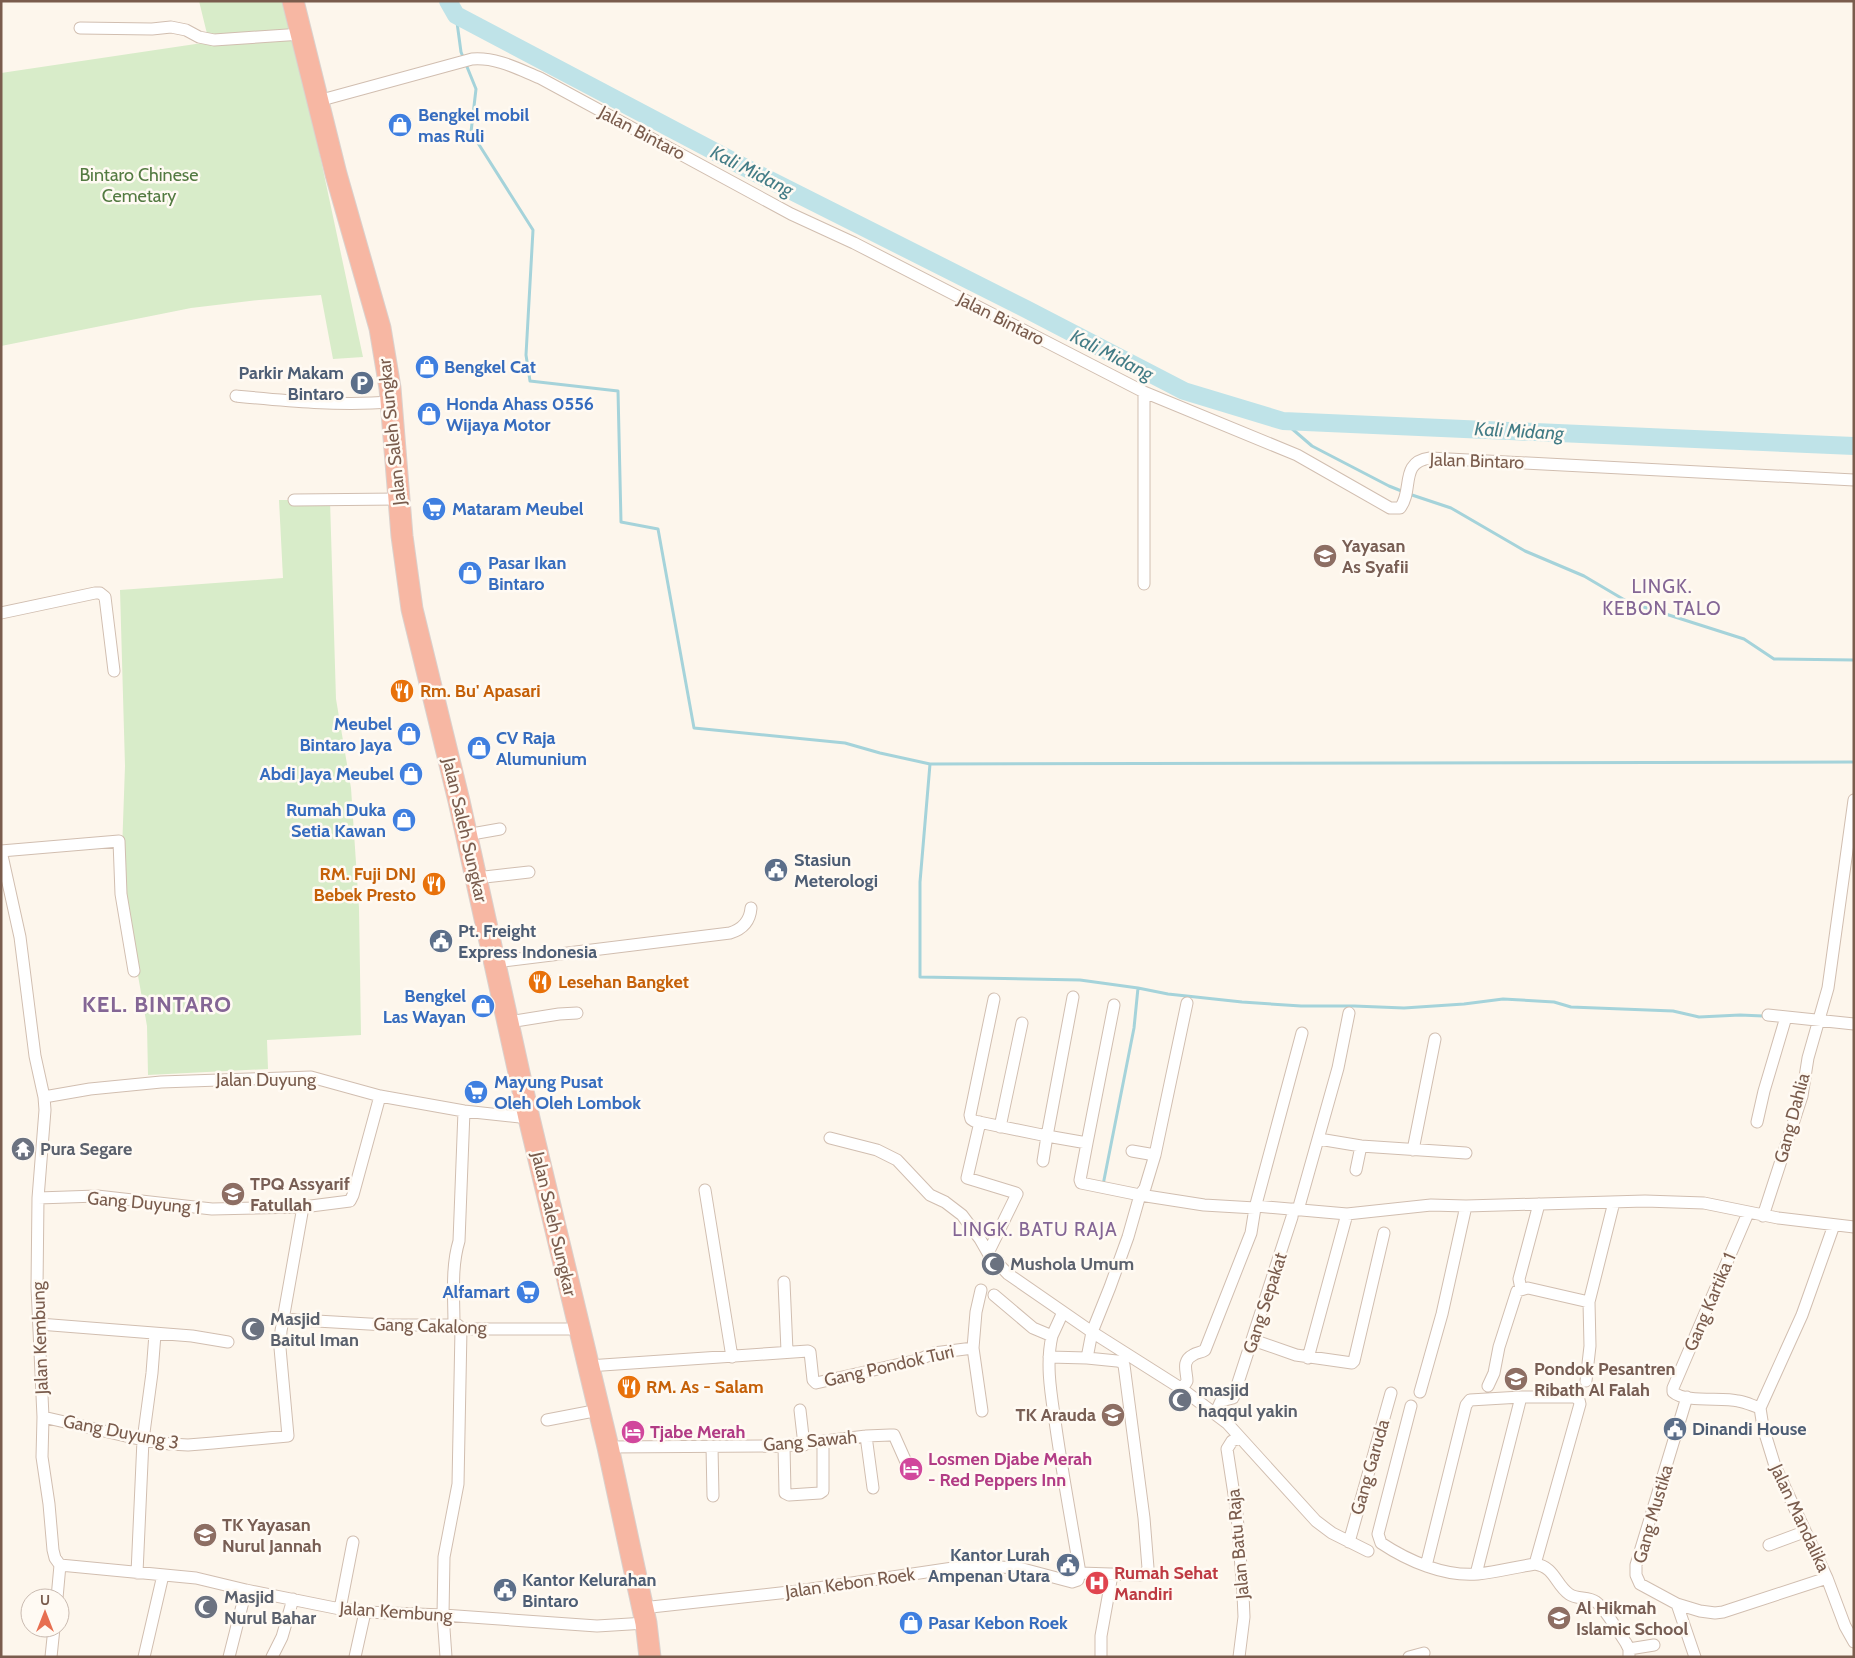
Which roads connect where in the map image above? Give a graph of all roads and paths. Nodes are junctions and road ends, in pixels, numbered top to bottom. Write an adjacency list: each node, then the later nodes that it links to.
1 (293, 1): 3 (highway, Jalan Saleh Sungkar)
2 (80, 28): 3 (street)
3 (302, 34): 4 (highway, Jalan Saleh Sungkar)
4 (318, 101): 5 (street, Jalan Bintaro); 7 (highway, Jalan Saleh Sungkar)
5 (1144, 392): 8 (street, Jalan Bintaro); 11 (street)
6 (236, 396): 7 (street)
7 (391, 402): 10 (highway, Jalan Saleh Sungkar)
8 (1854, 480)
9 (294, 500): 10 (street)
10 (399, 500): 16 (highway, Jalan Saleh Sungkar)
11 (1144, 584)
12 (1, 612): 13 (street)
13 (114, 671)
14 (1854, 800): 31 (street, Gang Dahlia)
15 (500, 829): 16 (street)
16 (466, 835): 19 (highway, Jalan Saleh Sungkar)
17 (1, 851): 22 (street); 38 (street)
18 (529, 872): 19 (street)
19 (476, 878): 21 (highway, Jalan Saleh Sungkar)
20 (752, 908): 21 (street)
21 (495, 962): 32 (highway, Jalan Saleh Sungkar)
22 (134, 971)
23 (1073, 997): 44 (street)
24 (994, 999): 41 (street)
25 (1187, 1003): 52 (street)
26 (1114, 1005): 47 (street)
27 (577, 1013): 32 (street)
28 (1349, 1013): 46 (street, Gang Sepakat)
29 (1768, 1015): 30 (street)
30 (1786, 1017): 31 (street); 42 (street)
31 (1818, 1020): 34 (street); 66 (street, Gang Dahlia)
32 (509, 1022): 40 (highway, Jalan Saleh Sungkar)
33 (1022, 1023): 43 (street)
34 (1854, 1024)
35 (1302, 1033): 62 (street)
36 (1435, 1039): 49 (street)
37 (380, 1096): 38 (street, Jalan Duyung); 39 (street, Jalan Duyung); 61 (street, Gang Duyung 1)
38 (44, 1097): 57 (street, Jalan Kembung)
39 (464, 1111): 40 (street, Jalan Duyung); 79 (street)
40 (529, 1118): 80 (highway, Jalan Saleh Sungkar)
41 (980, 1122): 43 (street); 70 (street)
42 (1757, 1122)
43 (1000, 1127): 44 (street)
44 (1048, 1136): 47 (street); 53 (street)
45 (830, 1138): 70 (street)
46 (1319, 1139): 48 (street); 63 (street, Gang Sepakat)
47 (1087, 1143): 56 (street)
48 (1361, 1146): 49 (street); 54 (street)
49 (1413, 1150): 51 (street)
50 (1132, 1151): 52 (street)
51 (1466, 1153)
52 (1155, 1155): 56 (street)
53 (1042, 1161)
54 (1356, 1170)
55 (705, 1190): 88 (street)
56 (1142, 1192): 62 (street); 81 (street)
57 (38, 1198): 61 (street, Gang Duyung 1); 78 (street, Jalan Kembung)
58 (1614, 1202): 59 (street); 64 (street); 75 (street)
59 (1539, 1204): 60 (street); 72 (street)
60 (1466, 1206): 65 (street); 96 (street)
61 (303, 1207): 77 (street)
62 (1256, 1207): 63 (street); 95 (street)
63 (1296, 1210): 65 (street); 84 (street, Gang Sepakat)
64 (1748, 1213): 66 (street); 99 (street, Gang Kartika 1)
65 (1347, 1214): 91 (street)
66 (1763, 1216): 67 (street)
67 (1834, 1225): 68 (street); 101 (street)
68 (1854, 1227)
69 (1384, 1233): 91 (street)
70 (988, 1254): 76 (street)
71 (784, 1282): 87 (street)
72 (1521, 1289): 75 (street); 94 (street)
73 (981, 1290): 86 (street)
74 (994, 1295): 83 (street)
75 (1589, 1302): 93 (street)
76 (1063, 1312): 81 (street); 83 (street)
77 (282, 1319): 79 (street, Gang Cakalong); 110 (street, Gang Duyung 3)
78 (39, 1324): 82 (street); 106 (street, Jalan Kembung)
79 (457, 1327): 80 (street, Gang Cakalong); 139 (street)
80 (578, 1328): 92 (highway, Jalan Saleh Sungkar)
81 (1092, 1332): 90 (street); 95 (street)
82 (155, 1334): 85 (street); 110 (street)
83 (1052, 1336): 89 (street)
84 (1253, 1340): 91 (street); 105 (street, Gang Sepakat)
85 (228, 1342)
86 (973, 1348): 87 (street, Gang Pondok Turi); 104 (street, Gang Pondok Turi)
87 (787, 1352): 88 (street, Gang Pondok Turi)
88 (732, 1357): 92 (street, Gang Pondok Turi)
89 (1049, 1357): 90 (street); 128 (street)
90 (1087, 1358): 131 (street)
91 (1308, 1358)
92 (588, 1366): 102 (highway, Jalan Saleh Sungkar)
93 (1586, 1381)
94 (1488, 1386)
95 (1182, 1388): 105 (street)
96 (1420, 1392)
97 (1391, 1393): 121 (street, Gang Garuda)
98 (1522, 1396): 124 (street); 126 (street); 129 (street)
99 (1687, 1397): 101 (street); 136 (street, Gang Mustika)
100 (1411, 1406): 126 (street)
101 (1760, 1408): 119 (street, Jalan Mandalika)
102 (599, 1410): 107 (street); 114 (highway, Jalan Saleh Sungkar)
103 (800, 1410): 112 (street)
104 (982, 1411)
105 (1215, 1414): 109 (street)
106 (43, 1417): 110 (street, Gang Duyung 3); 125 (street, Jalan Kembung)
107 (547, 1420)
108 (866, 1436): 111 (street, Gang Sawah); 116 (street, Gang Sawah); 117 (street)
109 (1239, 1438): 121 (street); 154 (street, Jalan Batu Raja)
110 (143, 1440): 127 (street)
111 (823, 1442): 112 (street, Gang Sawah); 113 (street)
112 (804, 1445): 113 (street, Gang Sawah)
113 (784, 1446): 115 (street, Gang Sawah)
114 (608, 1447): 115 (street, Gang Sawah); 140 (highway, Jalan Saleh Sungkar)
115 (712, 1447): 118 (street)
116 (906, 1462)
117 (873, 1488)
118 (713, 1496)
119 (1804, 1532): 122 (street); 132 (street, Jalan Mandalika)
120 (353, 1542): 137 (street)
121 (1349, 1542): 123 (street)
122 (1769, 1545)
123 (1368, 1552)
124 (1535, 1564): 129 (street); 145 (street)
125 (60, 1565): 127 (street, Jalan Kembung); 133 (street, Jalan Kembung)
126 (1426, 1566): 129 (street)
127 (137, 1573): 130 (street, Jalan Kembung)
128 (1080, 1573): 131 (street); 140 (street, Jalan Kebon Roek)
129 (1476, 1574)
130 (164, 1575): 134 (street, Jalan Kembung); 147 (street)
131 (1112, 1575): 153 (street)
132 (1827, 1578): 136 (street, Gang Mustika); 142 (street, Jalan Mandalika)
133 (58, 1588)
134 (246, 1590): 135 (street, Jalan Kembung); 148 (street)
135 (294, 1599): 137 (street, Jalan Kembung); 149 (street)
136 (1677, 1604): 156 (street)
137 (340, 1609): 138 (street, Jalan Kembung)
138 (365, 1612): 139 (street, Jalan Kembung); 150 (street)
139 (443, 1615): 140 (street, Jalan Kembung); 151 (street)
140 (644, 1615): 152 (highway, Jalan Saleh Sungkar)
141 (53, 1638): 146 (street)
142 (1854, 1642)
143 (1654, 1645): 145 (street)
144 (1424, 1653): 155 (street)
145 (1629, 1653)
146 (51, 1657)
147 (144, 1657)
148 (229, 1657)
149 (272, 1657)
150 (355, 1657)
151 (446, 1657)
152 (650, 1657)
153 (1101, 1657)
154 (1239, 1657)
155 (1409, 1657)
156 (1695, 1657)

